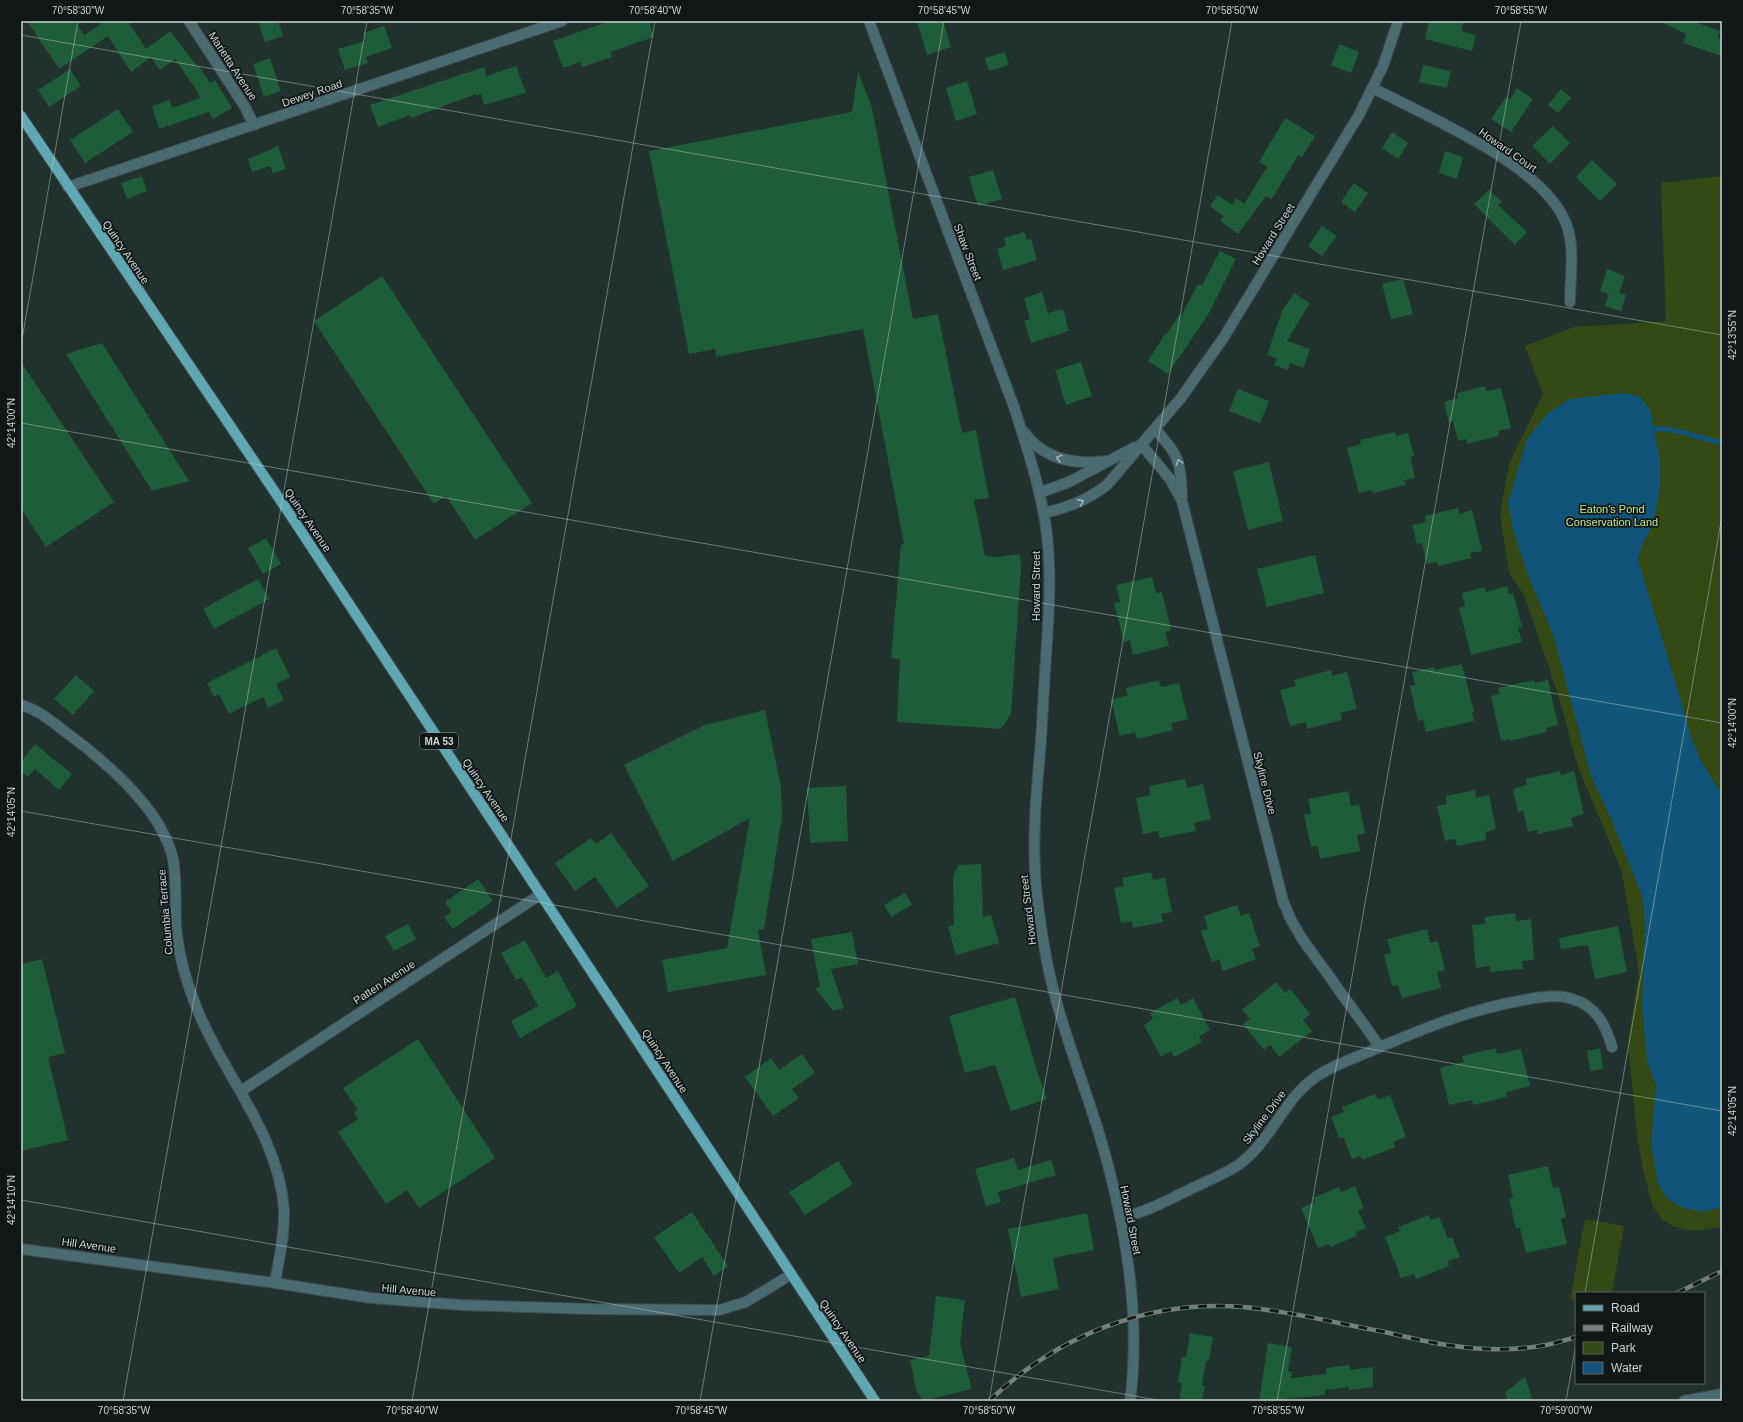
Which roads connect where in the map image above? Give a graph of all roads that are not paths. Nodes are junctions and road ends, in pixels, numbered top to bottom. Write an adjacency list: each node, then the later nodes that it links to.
1 (190, 21): 7 (street, Marietta Avenue)
2 (562, 21): 7 (street, Dewey Road)
3 (869, 21): 10 (street, Shaw Street)
4 (1398, 21): 5 (street, Howard Street)
5 (1373, 88): 9 (street, Howard Court); 11 (street, Howard Street)
6 (21, 116): 8 (main road, Quincy Avenue / MA 53)
7 (254, 125): 8 (street, Dewey Road)
8 (68, 187): 18 (main road, Quincy Avenue / MA 53)
9 (1570, 302)
10 (1020, 426): 13 (street, one-way to 10); 14 (street, Shaw Street)
11 (1155, 429): 12 (street, Howard Street); 15 (street, Skyline Drive, one-way to 11)
12 (1141, 444): 13 (street, Howard Street); 15 (street, Skyline Drive); 16 (street, Howard Street, one-way to 12)
13 (1112, 460): 14 (street, Howard Street)
14 (1039, 493): 16 (street, Howard Street)
15 (1182, 501): 19 (street, Skyline Drive)
16 (1044, 513): 22 (street, Howard Street)
17 (21, 705): 21 (street, Columbia Terrace)
18 (541, 894): 21 (street, Patten Avenue); 24 (main road, Quincy Avenue / MA 53)
19 (1380, 1047): 20 (street, Skyline Drive); 22 (street, Skyline Drive)
20 (1612, 1048)
21 (241, 1091): 25 (street, Columbia Terrace)
22 (1120, 1218): 28 (street, Howard Street)
23 (21, 1249): 25 (street, Hill Avenue)
24 (790, 1275): 25 (street, Hill Avenue); 27 (main road, Quincy Avenue / MA 53)
25 (275, 1282)
26 (1722, 1394): 29 (street)
27 (874, 1401)
28 (1130, 1401)
29 (1684, 1401)

